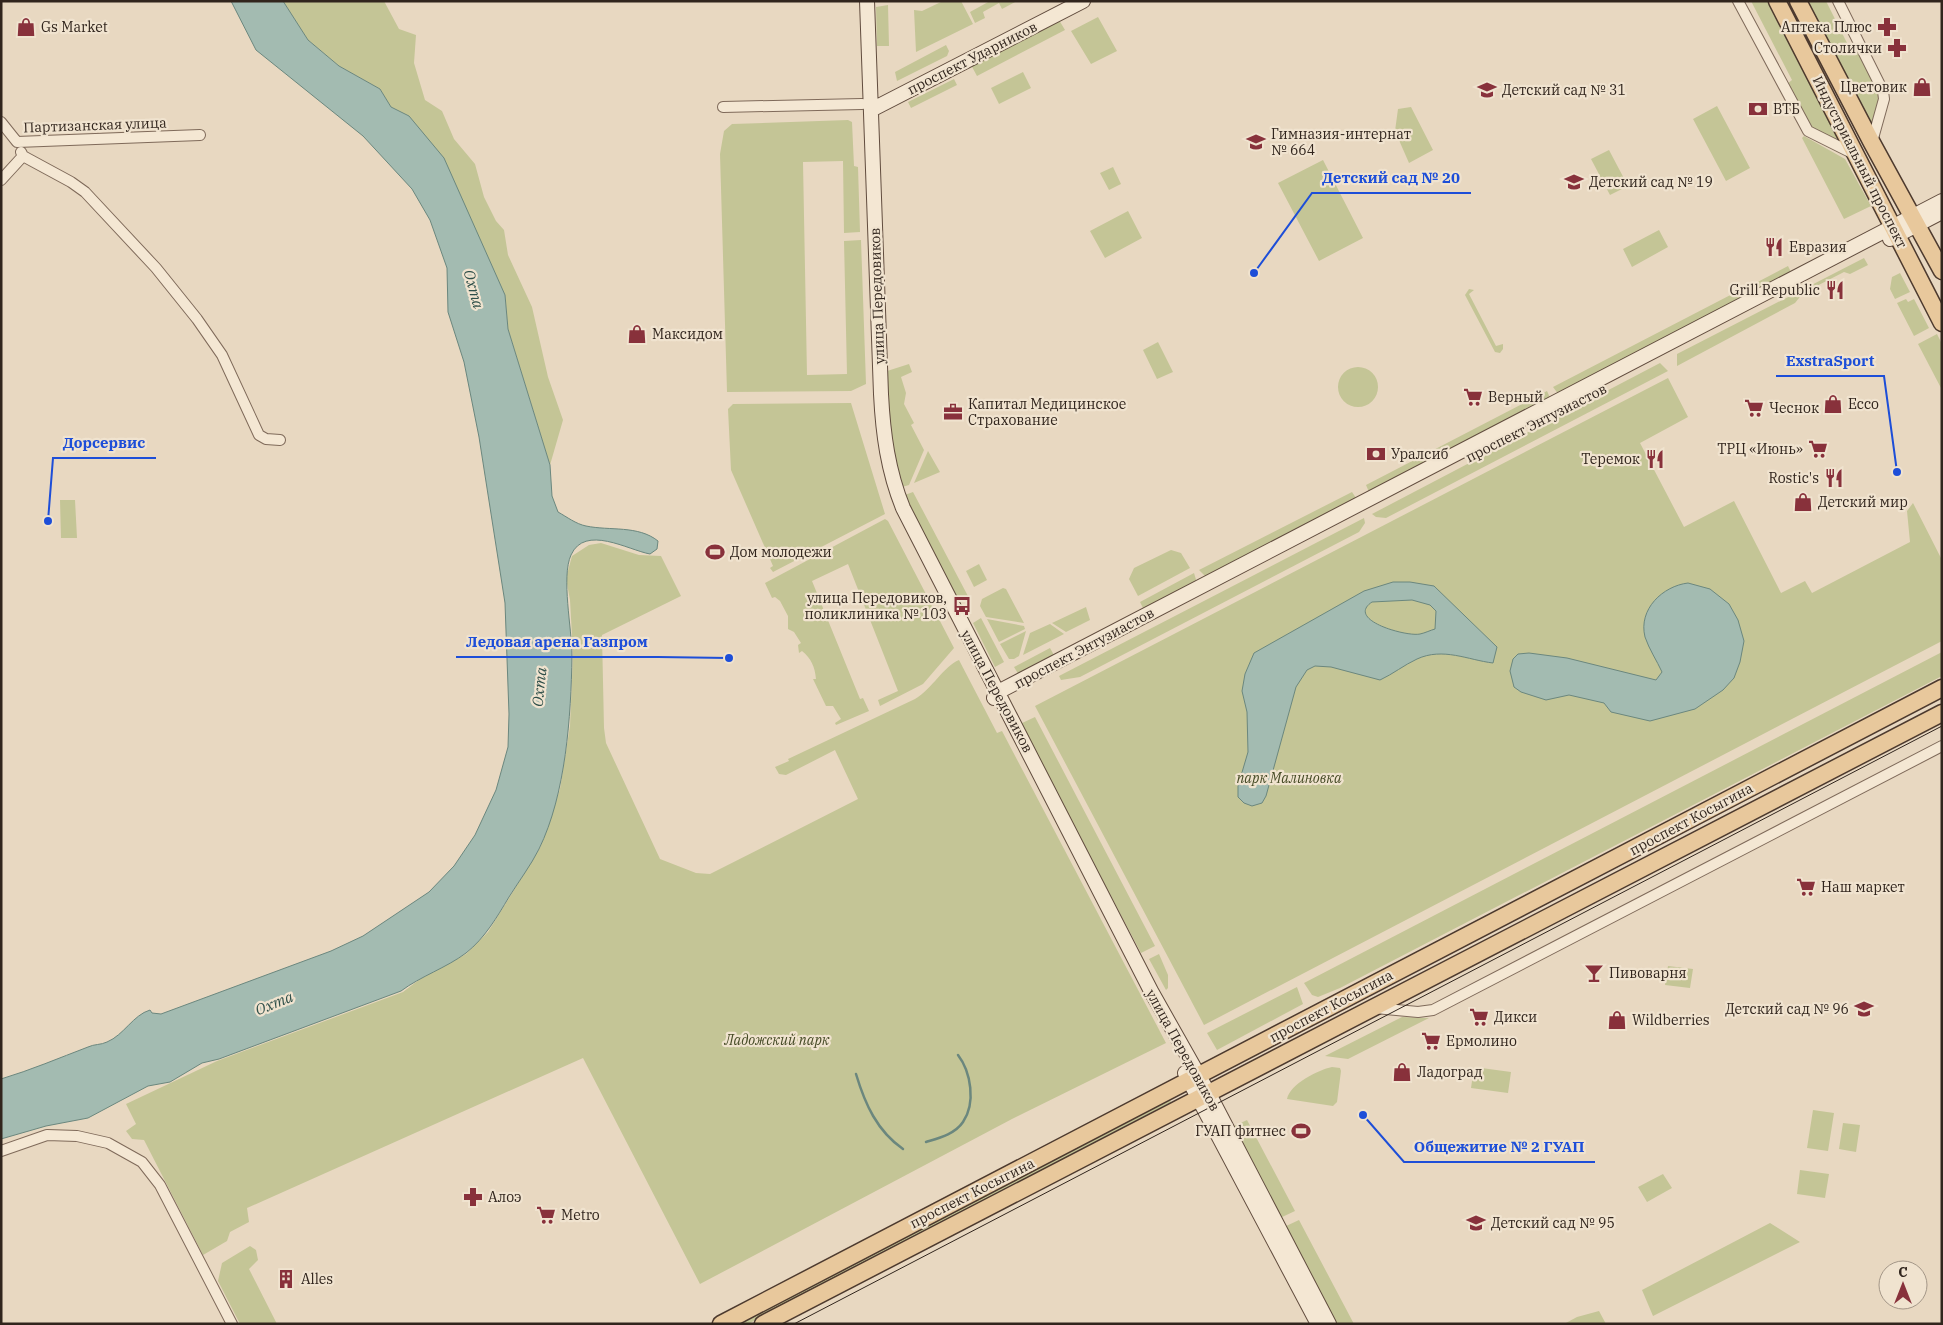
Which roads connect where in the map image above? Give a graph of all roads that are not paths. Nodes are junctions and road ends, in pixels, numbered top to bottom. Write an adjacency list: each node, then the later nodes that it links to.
1 (858, 1): 9 (street, улица Передовиков)
2 (867, 1): 9 (street, улица Передовиков)
3 (1062, 1): 9 (street, проспект Ударников)
4 (1083, 1): 9 (street, проспект Ударников)
5 (1738, 1): 16 (street)
6 (1777, 1): 16 (main road, Индустриальный проспект)
7 (1798, 1): 14 (main road, Индустриальный проспект)
8 (1838, 1): 14 (street)
9 (868, 105): 10 (street, проспект Ударников); 26 (street, улица Передовиков)
10 (723, 108)
11 (1, 122): 13 (street, Партизанская улица)
12 (200, 135): 13 (street, Партизанская улица)
13 (17, 142): 15 (street)
14 (1872, 143): 20 (main road, Индустриальный проспект)
15 (23, 156): 17 (street); 24 (street)
16 (1858, 156): 21 (main road, Индустриальный проспект)
17 (1, 180)
18 (1942, 201): 20 (street, проспект Энтузиастов)
19 (1942, 212): 20 (street, проспект Энтузиастов)
20 (1915, 220): 21 (street, проспект Энтузиастов); 22 (main road, Индустриальный проспект)
21 (1894, 231): 23 (main road, Индустриальный проспект); 26 (street, проспект Энтузиастов)
22 (1942, 271)
23 (1942, 323)
24 (280, 440)
25 (1942, 688): 30 (main road, проспект Косыгина)
26 (997, 698): 30 (street, улица Передовиков)
27 (1942, 713): 29 (main road, проспект Косыгина)
28 (1942, 746): 29 (street)
29 (1370, 1007): 31 (main road, проспект Косыгина)
30 (1193, 1078): 31 (street, улица Передовиков); 34 (main road, проспект Косыгина)
31 (1203, 1094): 35 (main road, проспект Косыгина); 36 (street, улица Передовиков); 37 (street, улица Передовиков)
32 (1, 1151): 33 (street)
33 (232, 1324)
34 (721, 1324)
35 (763, 1324)
36 (1318, 1324)
37 (1329, 1324)

